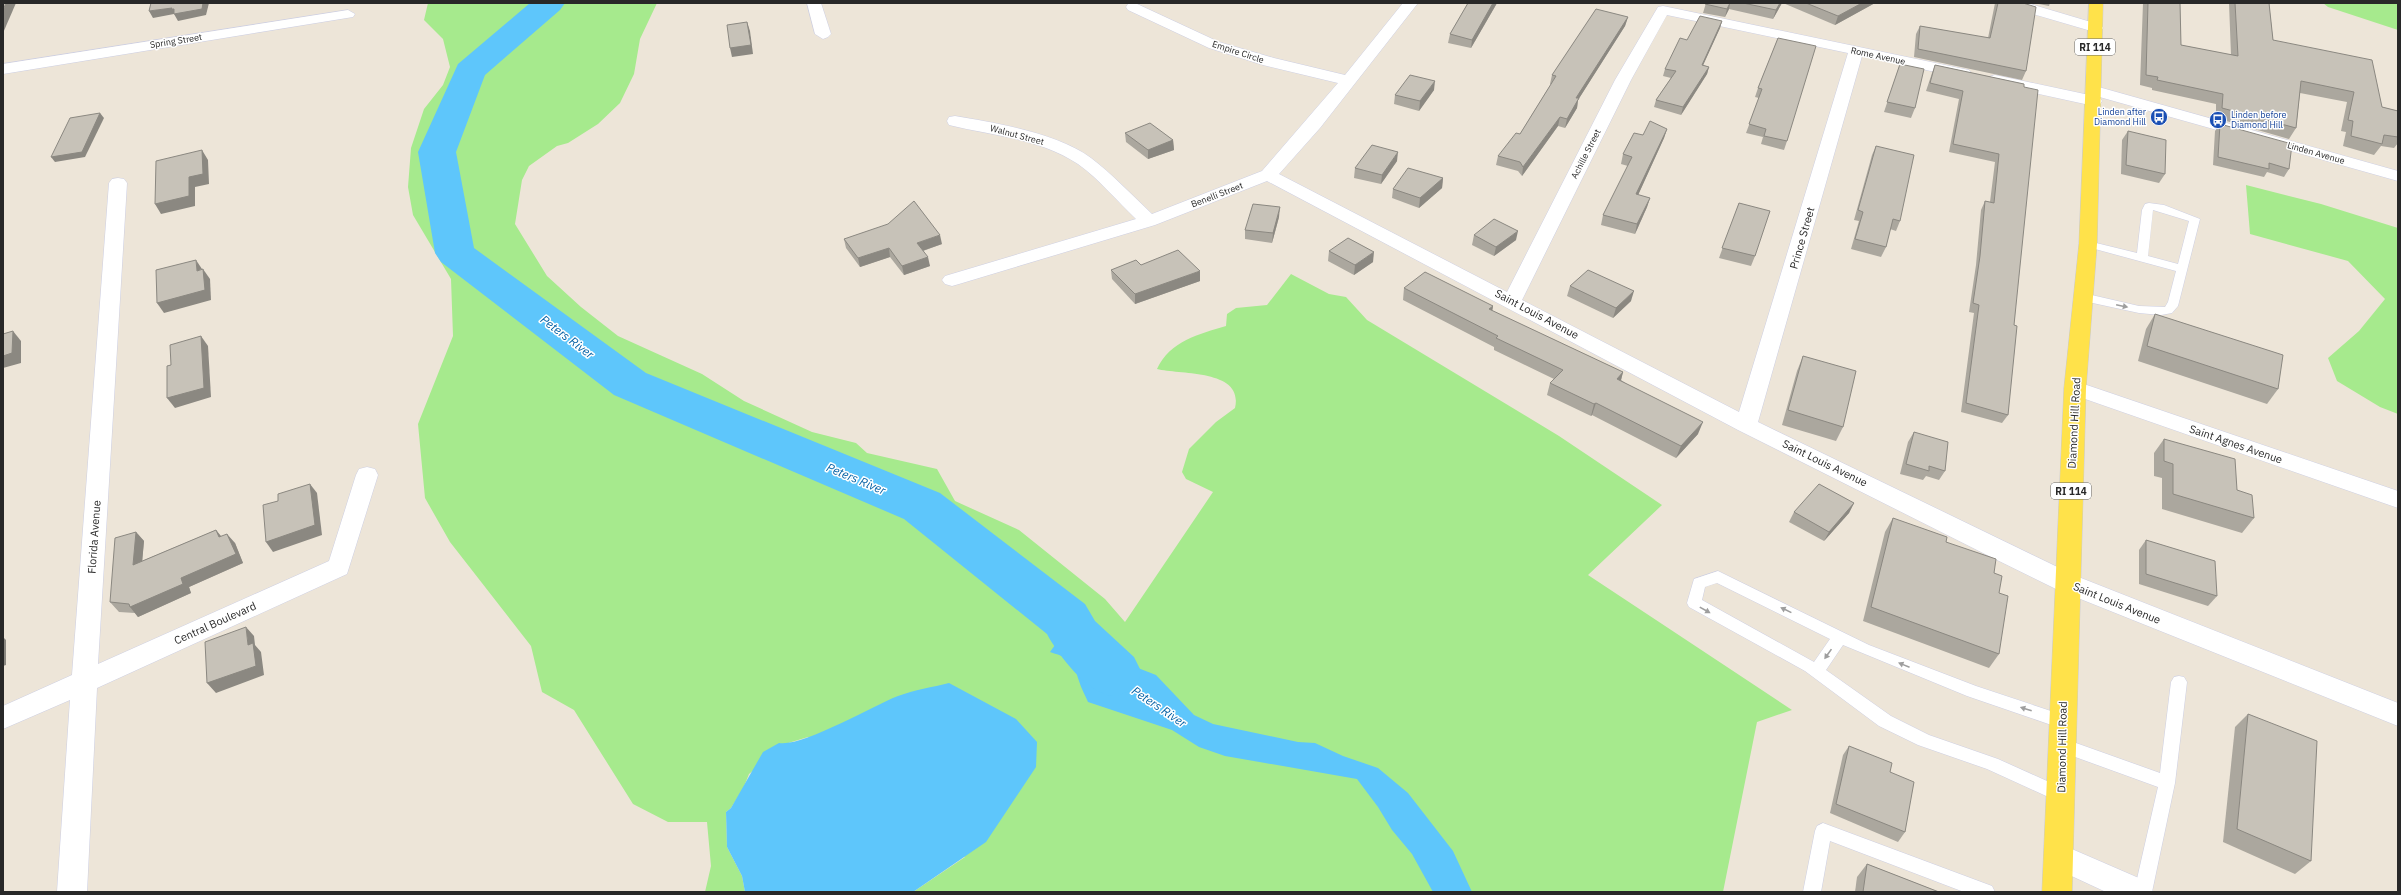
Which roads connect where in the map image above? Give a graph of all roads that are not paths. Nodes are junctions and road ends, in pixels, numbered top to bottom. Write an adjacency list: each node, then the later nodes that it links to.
1 (814, 3): 9 (street)
2 (1411, 3): 12 (street, Benelli Street)
3 (2011, 3): 8 (street)
4 (2096, 3): 8 (main road, Diamond Hill Road / RI 114)
5 (1133, 8): 12 (street, Empire Circle)
6 (1663, 10): 10 (street, Rome Avenue); 24 (street, Achille Street)
7 (348, 14): 11 (street, Spring Street)
8 (2096, 28): 13 (main road, Diamond Hill Road / RI 114)
9 (823, 34)
10 (1856, 51): 13 (street, Rome Avenue); 26 (street, Prince Street)
11 (3, 69)
12 (1348, 81): 15 (street, Benelli Street)
13 (2094, 96): 16 (street, Linden Avenue); 19 (main road, Diamond Hill Road / RI 114)
14 (955, 121): 18 (street, Walnut Street)
15 (1268, 175): 18 (street, Benelli Street); 24 (street, Saint Louis Avenue)
16 (2398, 176)
17 (118, 183): 32 (street, Florida Avenue)
18 (1148, 221): 22 (street, Benelli Street)
19 (2088, 244): 20 (lane); 23 (main road, Diamond Hill Road / RI 114)
20 (2142, 258): 21 (lane); 21 (lane)
21 (2183, 269): 23 (lane, one-way to 21)
22 (952, 280)
23 (2083, 297): 25 (main road, Diamond Hill Road / RI 114)
24 (1512, 301): 26 (street, Saint Louis Avenue)
25 (2075, 388): 28 (street, Saint Agnes Avenue); 29 (main road, Diamond Hill Road / RI 114)
26 (1746, 425): 29 (street, Saint Louis Avenue)
27 (367, 475): 32 (street, Central Boulevard)
28 (2398, 500)
29 (2067, 583): 34 (street, Saint Louis Avenue); 36 (main road, Diamond Hill Road / RI 114)
30 (1840, 637): 31 (lane, one-way to 31); 31 (lane, one-way to 31); 36 (lane, one-way to 30)
31 (1816, 672): 39 (lane)
32 (84, 682): 35 (street, Central Boulevard); 41 (street, Florida Avenue)
33 (2179, 682): 38 (lane)
34 (2398, 716)
35 (3, 718)
36 (2063, 722): 37 (main road, Diamond Hill Road / RI 114)
37 (2062, 745): 38 (lane); 39 (main road, Diamond Hill Road / RI 114)
38 (2167, 783): 46 (lane)
39 (2061, 795): 40 (main road, Diamond Hill Road / RI 114)
40 (2058, 856): 44 (main road, Diamond Hill Road / RI 114); 45 (street)
41 (72, 892)
42 (1812, 892): 43 (lane)
43 (1986, 892)
44 (2057, 892)
45 (2138, 892)
46 (2143, 892)

